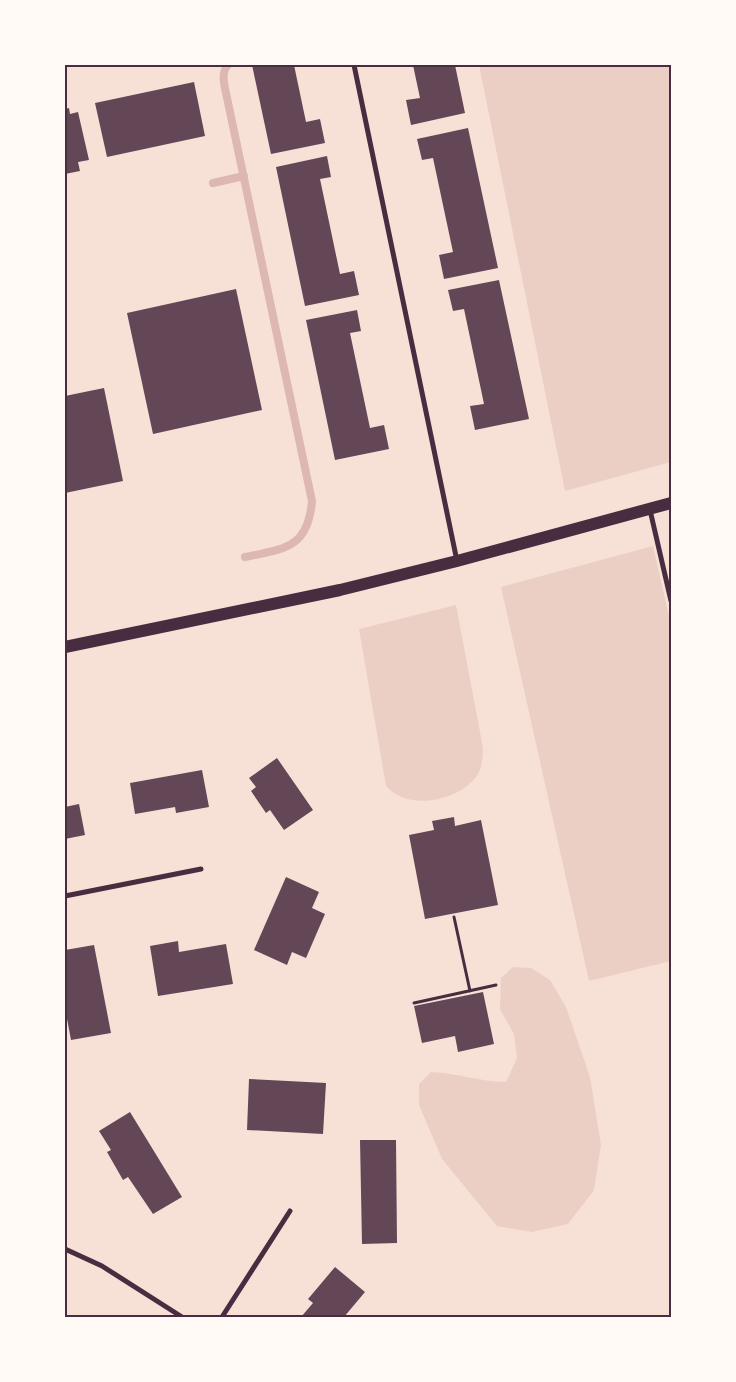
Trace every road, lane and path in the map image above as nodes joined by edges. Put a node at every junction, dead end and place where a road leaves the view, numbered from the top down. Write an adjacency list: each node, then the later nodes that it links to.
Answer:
1 (354, 65): 4 (street)
2 (671, 503): 3 (main road)
3 (650, 510): 4 (main road); 5 (street)
4 (457, 561): 6 (main road)
5 (671, 601)
6 (65, 647)
7 (201, 869): 8 (street)
8 (65, 896)
9 (454, 916): 11 (path)
10 (496, 985): 11 (path)
11 (470, 991): 12 (path)
12 (414, 1002)
13 (290, 1211): 16 (street)
14 (65, 1249): 15 (street)
15 (182, 1317)
16 (222, 1317)

